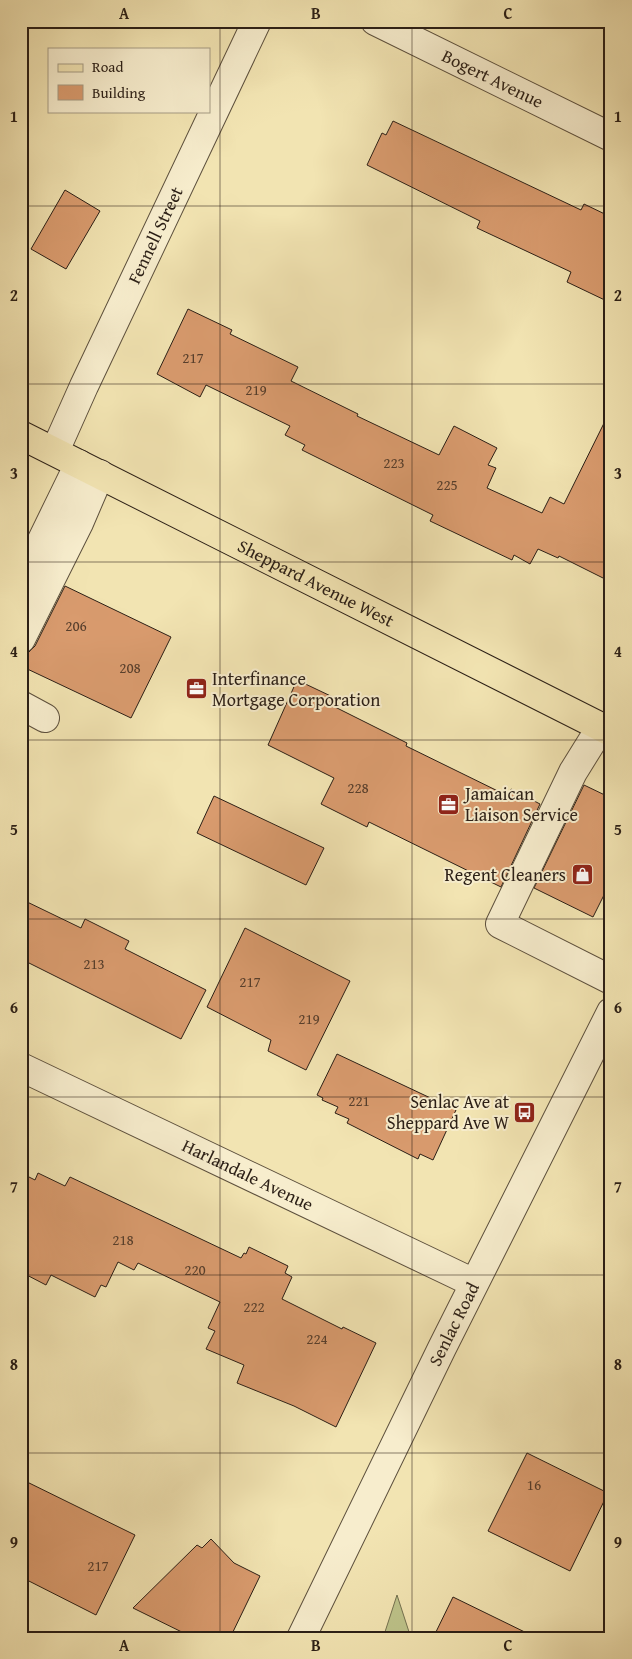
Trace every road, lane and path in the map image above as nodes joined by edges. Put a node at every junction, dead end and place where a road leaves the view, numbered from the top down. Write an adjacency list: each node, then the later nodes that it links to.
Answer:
1 (257, 21): 5 (street, Fennell Street)
2 (376, 21): 3 (street, Bogert Avenue)
3 (611, 136)
4 (21, 435): 5 (main road, Sheppard Avenue West)
5 (55, 451): 6 (main road, Sheppard Avenue West)
6 (90, 469): 7 (street); 8 (street); 9 (main road, Sheppard Avenue West)
7 (21, 583)
8 (21, 639)
9 (606, 729): 10 (street)
10 (611, 980)
11 (611, 1012): 13 (street, Senlac Road)
12 (21, 1067): 13 (street, Harlandale Avenue)
13 (474, 1283): 14 (street, Senlac Road)
14 (301, 1638)

